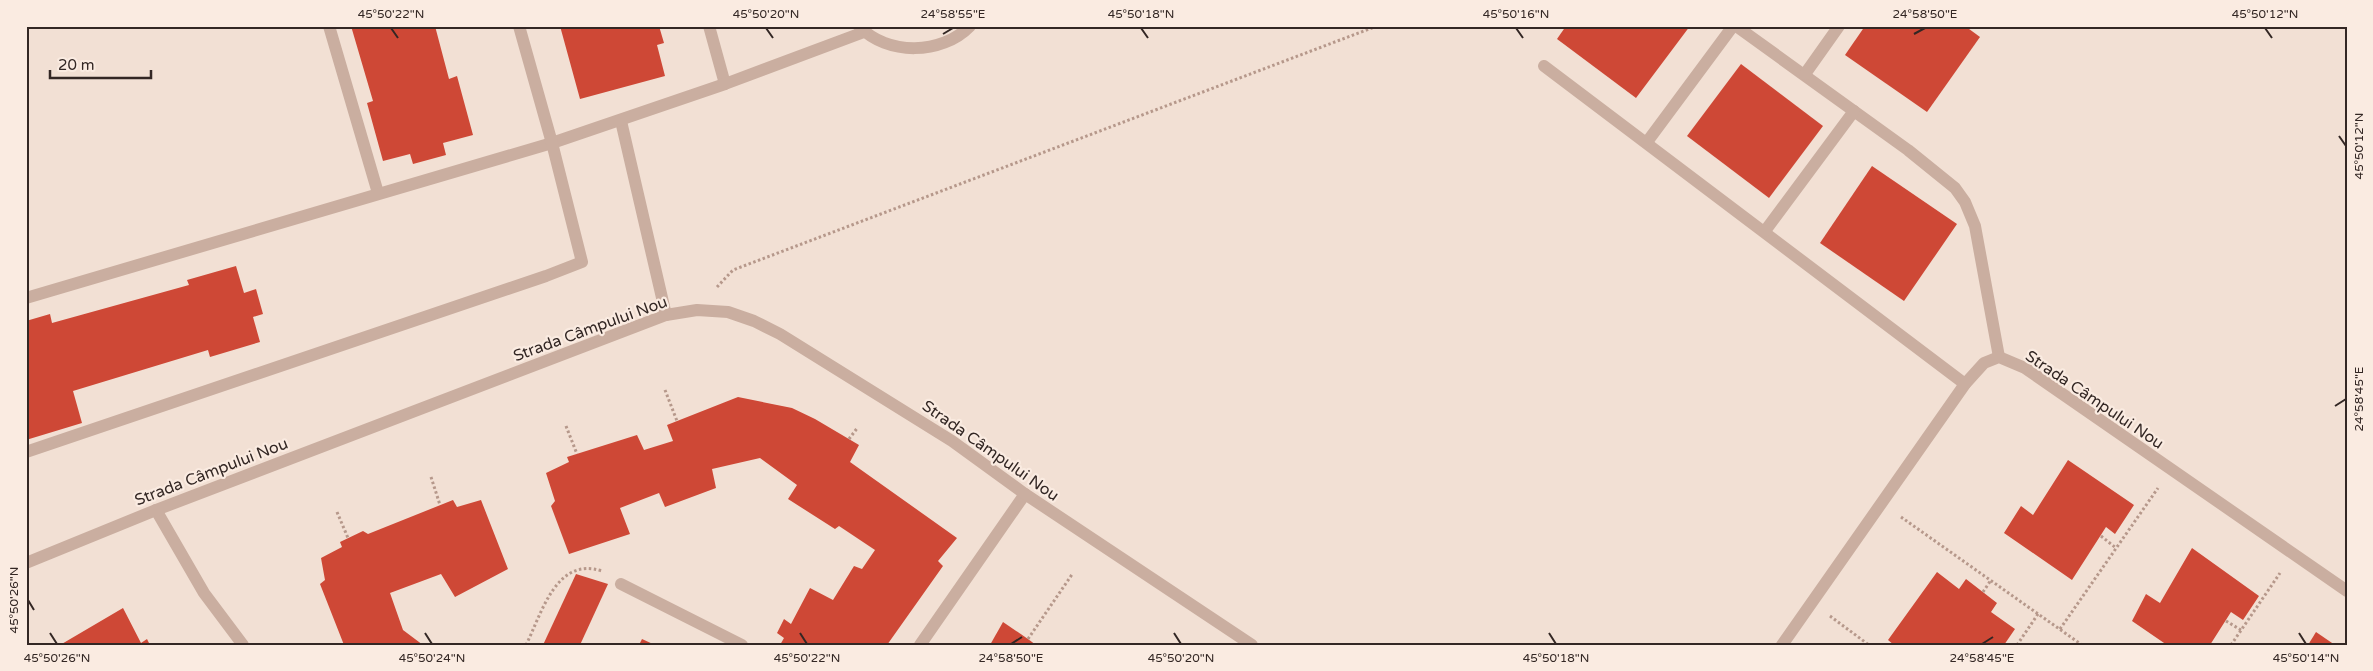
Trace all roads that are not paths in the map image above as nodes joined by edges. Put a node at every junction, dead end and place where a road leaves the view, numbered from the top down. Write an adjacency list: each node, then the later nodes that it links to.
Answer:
1 (329, 26): 15 (street)
2 (519, 26): 14 (street)
3 (709, 26): 10 (street)
4 (970, 26): 7 (street)
5 (1734, 26): 9 (street); 13 (street)
6 (1839, 26): 9 (street)
7 (862, 29): 10 (street)
8 (1544, 66): 13 (street)
9 (1804, 74): 11 (street)
10 (725, 84): 12 (street)
11 (1854, 111): 16 (street); 19 (street)
12 (621, 121): 14 (street); 18 (street)
13 (1646, 142): 16 (street)
14 (552, 143): 15 (street); 21 (street)
15 (378, 193): 17 (street)
16 (1765, 231): 20 (street)
17 (26, 298)
18 (666, 315): 22 (street, Strada Câmpului Nou); 23 (street, Strada Câmpului Nou)
19 (2000, 357): 20 (street, Strada Câmpului Nou); 26 (street, Strada Câmpului Nou)
20 (1965, 384): 31 (street, Strada Câmpului Nou)
21 (26, 452)
22 (1025, 494): 29 (street); 30 (street, Strada Câmpului Nou)
23 (156, 510): 24 (street, Strada Câmpului Nou); 27 (street)
24 (26, 563)
25 (621, 584): 28 (street)
26 (2347, 591)
27 (243, 645)
28 (742, 645)
29 (920, 645)
30 (1252, 645)
31 (1782, 645)

